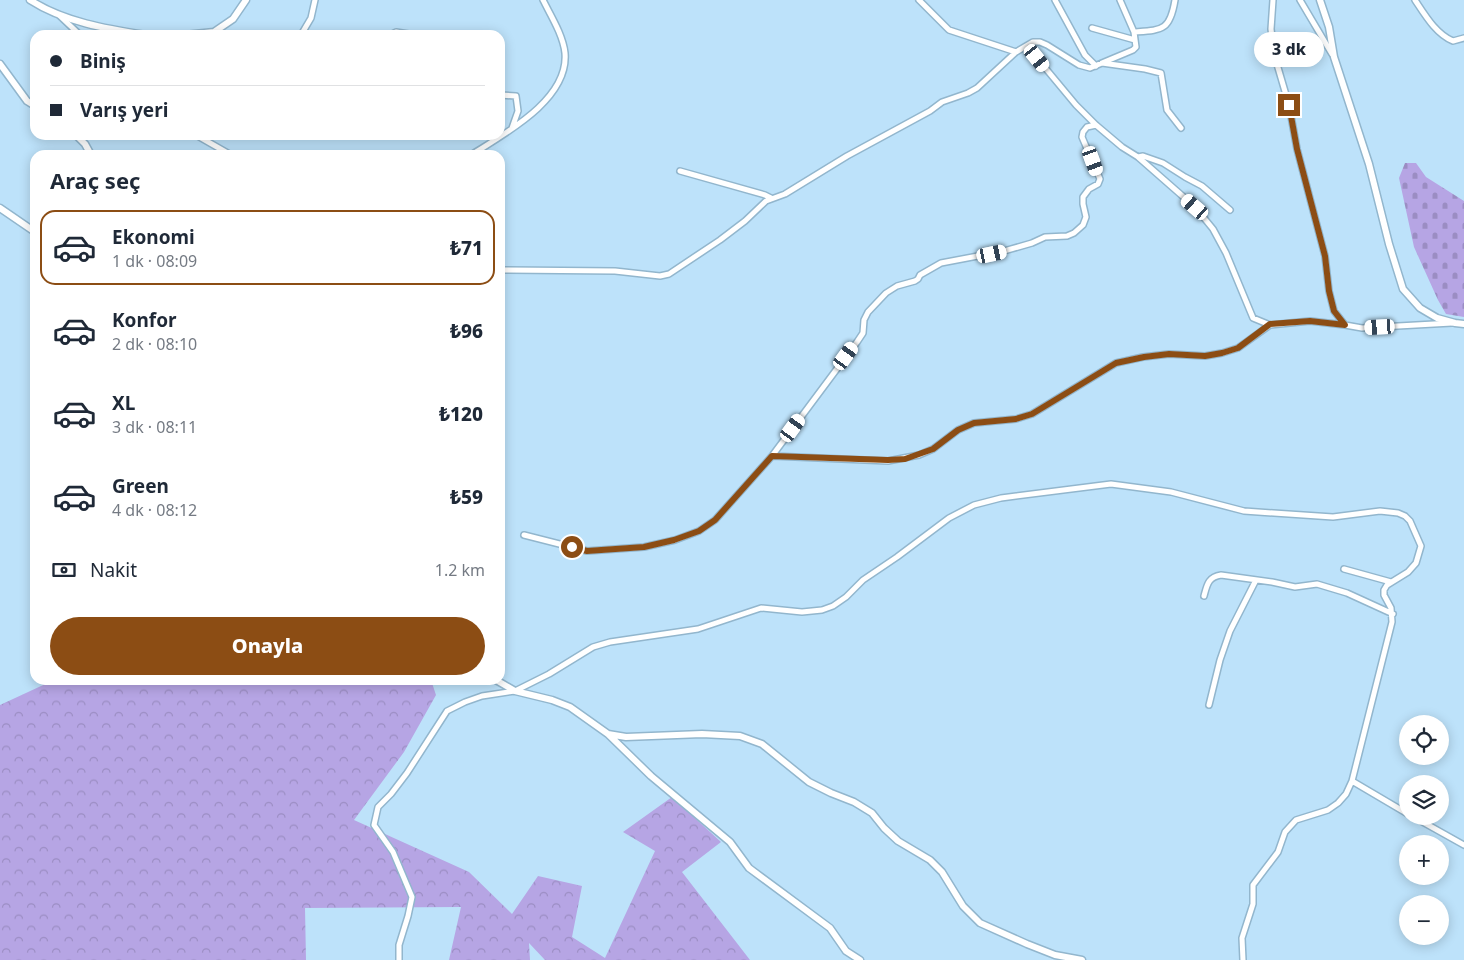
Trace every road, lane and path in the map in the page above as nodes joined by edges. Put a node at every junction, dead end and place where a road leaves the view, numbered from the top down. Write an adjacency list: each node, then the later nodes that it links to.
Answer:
1 (30, 0): 13 (street)
2 (246, 0): 17 (street)
3 (315, 0): 18 (street)
4 (543, 0): 32 (street)
5 (919, 0): 23 (street)
6 (1055, 0): 27 (street)
7 (1120, 0): 19 (street)
8 (1175, 0): 19 (street)
9 (1273, 0): 48 (street)
10 (1300, 0): 24 (street)
11 (1320, 0): 24 (street)
12 (1415, 0): 20 (street)
13 (60, 16): 15 (street); 16 (street)
14 (1092, 28): 21 (street)
15 (75, 30)
16 (116, 30)
17 (217, 30)
18 (304, 30)
19 (1134, 32): 21 (street)
20 (1464, 38)
21 (1135, 40): 25 (street)
22 (1027, 46): 23 (street); 27 (street); 30 (street)
23 (1016, 52): 40 (street)
24 (1334, 57): 45 (street)
25 (1102, 63): 27 (street); 31 (street)
26 (0, 64): 29 (street)
27 (1096, 66)
28 (505, 95): 32 (street)
29 (30, 103)
30 (1096, 125): 38 (street); 49 (street)
31 (1181, 128)
32 (512, 129): 33 (street)
33 (505, 133)
34 (205, 140): 36 (street)
35 (495, 140): 37 (street)
36 (222, 150)
37 (479, 150)
38 (1138, 157): 42 (street); 46 (street)
39 (680, 172): 40 (street)
40 (771, 198): 44 (street)
41 (0, 208): 43 (street)
42 (1230, 210)
43 (30, 229)
44 (505, 270)
45 (1455, 323): 47 (street); 48 (street)
46 (1270, 324): 48 (street); 49 (street)
47 (1464, 324)
48 (1345, 325)
49 (772, 456): 50 (street)
50 (524, 536)
51 (1344, 569): 53 (street)
52 (1256, 580): 54 (street); 55 (street); 58 (street)
53 (1391, 582): 55 (street); 57 (street)
54 (1204, 596)
55 (1392, 614): 60 (street)
56 (505, 685): 57 (street)
57 (515, 691): 59 (street); 64 (street)
58 (1209, 705)
59 (608, 734): 65 (street); 66 (street)
60 (1352, 781): 61 (street); 67 (street)
61 (1399, 809)
62 (1428, 825): 63 (street)
63 (1464, 845)
64 (399, 960)
65 (860, 960)
66 (1082, 960)
67 (1243, 960)

